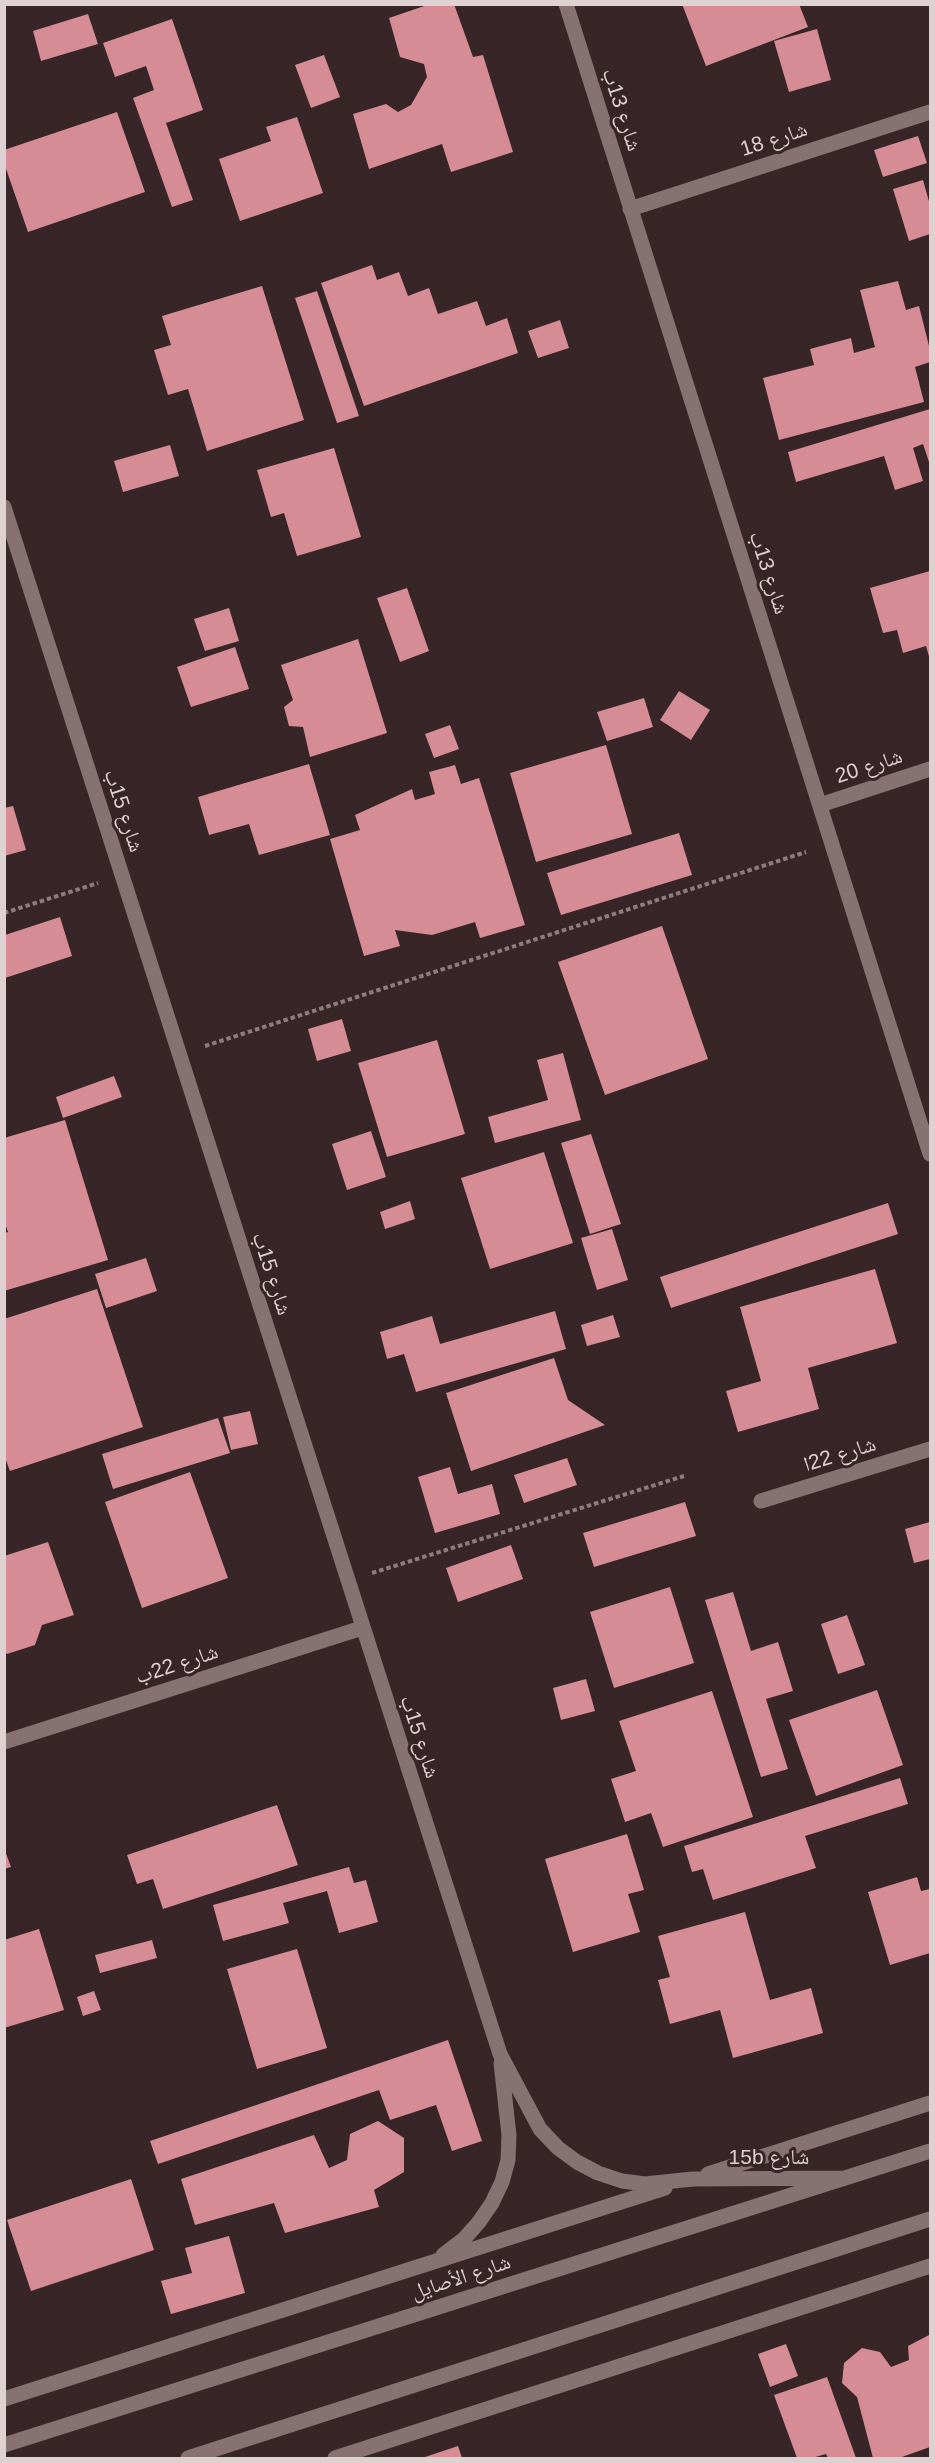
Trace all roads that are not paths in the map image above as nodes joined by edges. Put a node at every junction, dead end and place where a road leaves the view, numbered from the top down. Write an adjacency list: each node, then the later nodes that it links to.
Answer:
1 (566, 4): 3 (street, شارع 13ب)
2 (930, 112): 3 (street, شارع 18)
3 (630, 209): 6 (street, شارع 13ب)
4 (4, 507): 10 (street, شارع 15ب)
5 (930, 769): 6 (street, شارع 20)
6 (820, 805): 7 (street, شارع 13ب)
7 (930, 1154)
8 (930, 1449): 9 (street, شارع 22ا)
9 (761, 1501)
10 (362, 1628): 11 (street, شارع 22ب); 12 (street, شارع 15ب)
11 (4, 1742)
12 (500, 2054): 16 (street, شارع 15ب); 18 (street, شارع 15ب)
13 (930, 2103): 16 (street)
14 (930, 2151): 15 (street, شارع الأصايل)
15 (845, 2178): 16 (street, 15b شارع); 23 (street, شارع الأصايل)
16 (693, 2179): 18 (street)
17 (930, 2219): 24 (street)
18 (427, 2264): 22 (street)
19 (930, 2266): 21 (street)
20 (930, 2273): 21 (street)
21 (904, 2274): 25 (street)
22 (4, 2399)
23 (4, 2445)
24 (188, 2458)
25 (335, 2458)

